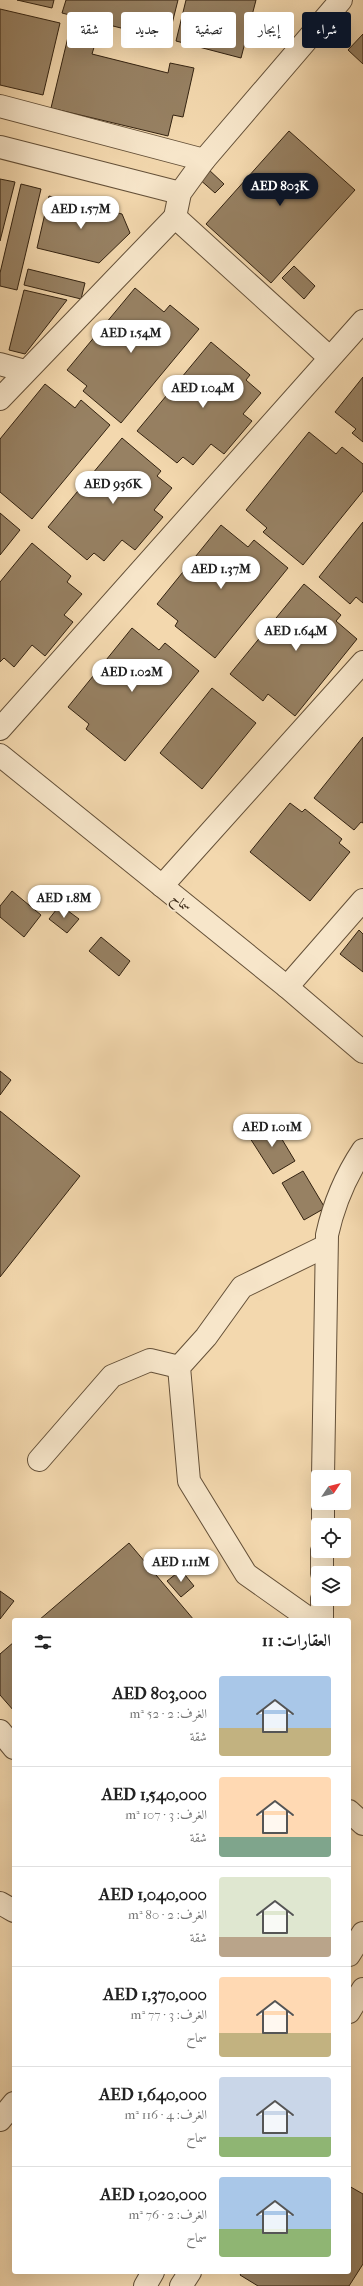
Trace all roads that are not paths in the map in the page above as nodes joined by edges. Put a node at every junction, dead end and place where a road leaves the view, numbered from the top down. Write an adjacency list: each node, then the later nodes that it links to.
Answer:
1 (341, 0): 4 (street)
2 (0, 106): 4 (street)
3 (0, 147): 5 (street)
4 (204, 160): 5 (street)
5 (180, 192): 6 (street)
6 (175, 217): 8 (street); 10 (street)
7 (363, 320): 8 (street)
8 (329, 357): 13 (street)
9 (0, 364): 10 (street)
10 (25, 371): 11 (street)
11 (0, 399)
12 (363, 662): 15 (street)
13 (0, 728)
14 (0, 755): 15 (street, سماح)
15 (162, 886): 17 (street, سماح)
16 (363, 900): 17 (street)
17 (287, 987): 18 (street, سماح)
18 (363, 1052)
19 (363, 1150): 20 (street)
20 (326, 1246): 21 (street); 23 (street)
21 (179, 1367): 22 (street); 25 (street)
22 (38, 1460)
23 (323, 1470)
24 (322, 1606): 26 (street)
25 (308, 1618)
26 (322, 1618)
27 (0, 1731): 28 (street)
28 (12, 1746)
29 (351, 1814): 30 (street)
30 (363, 1824)
31 (0, 1903): 32 (street)
32 (12, 1910)
33 (363, 1932): 34 (street)
34 (351, 1952)
35 (363, 1989): 36 (street)
36 (351, 2009)
37 (12, 2105): 38 (street)
38 (0, 2120)
39 (152, 2274): 41 (street)
40 (189, 2274): 42 (street)
41 (145, 2286)
42 (182, 2286)

